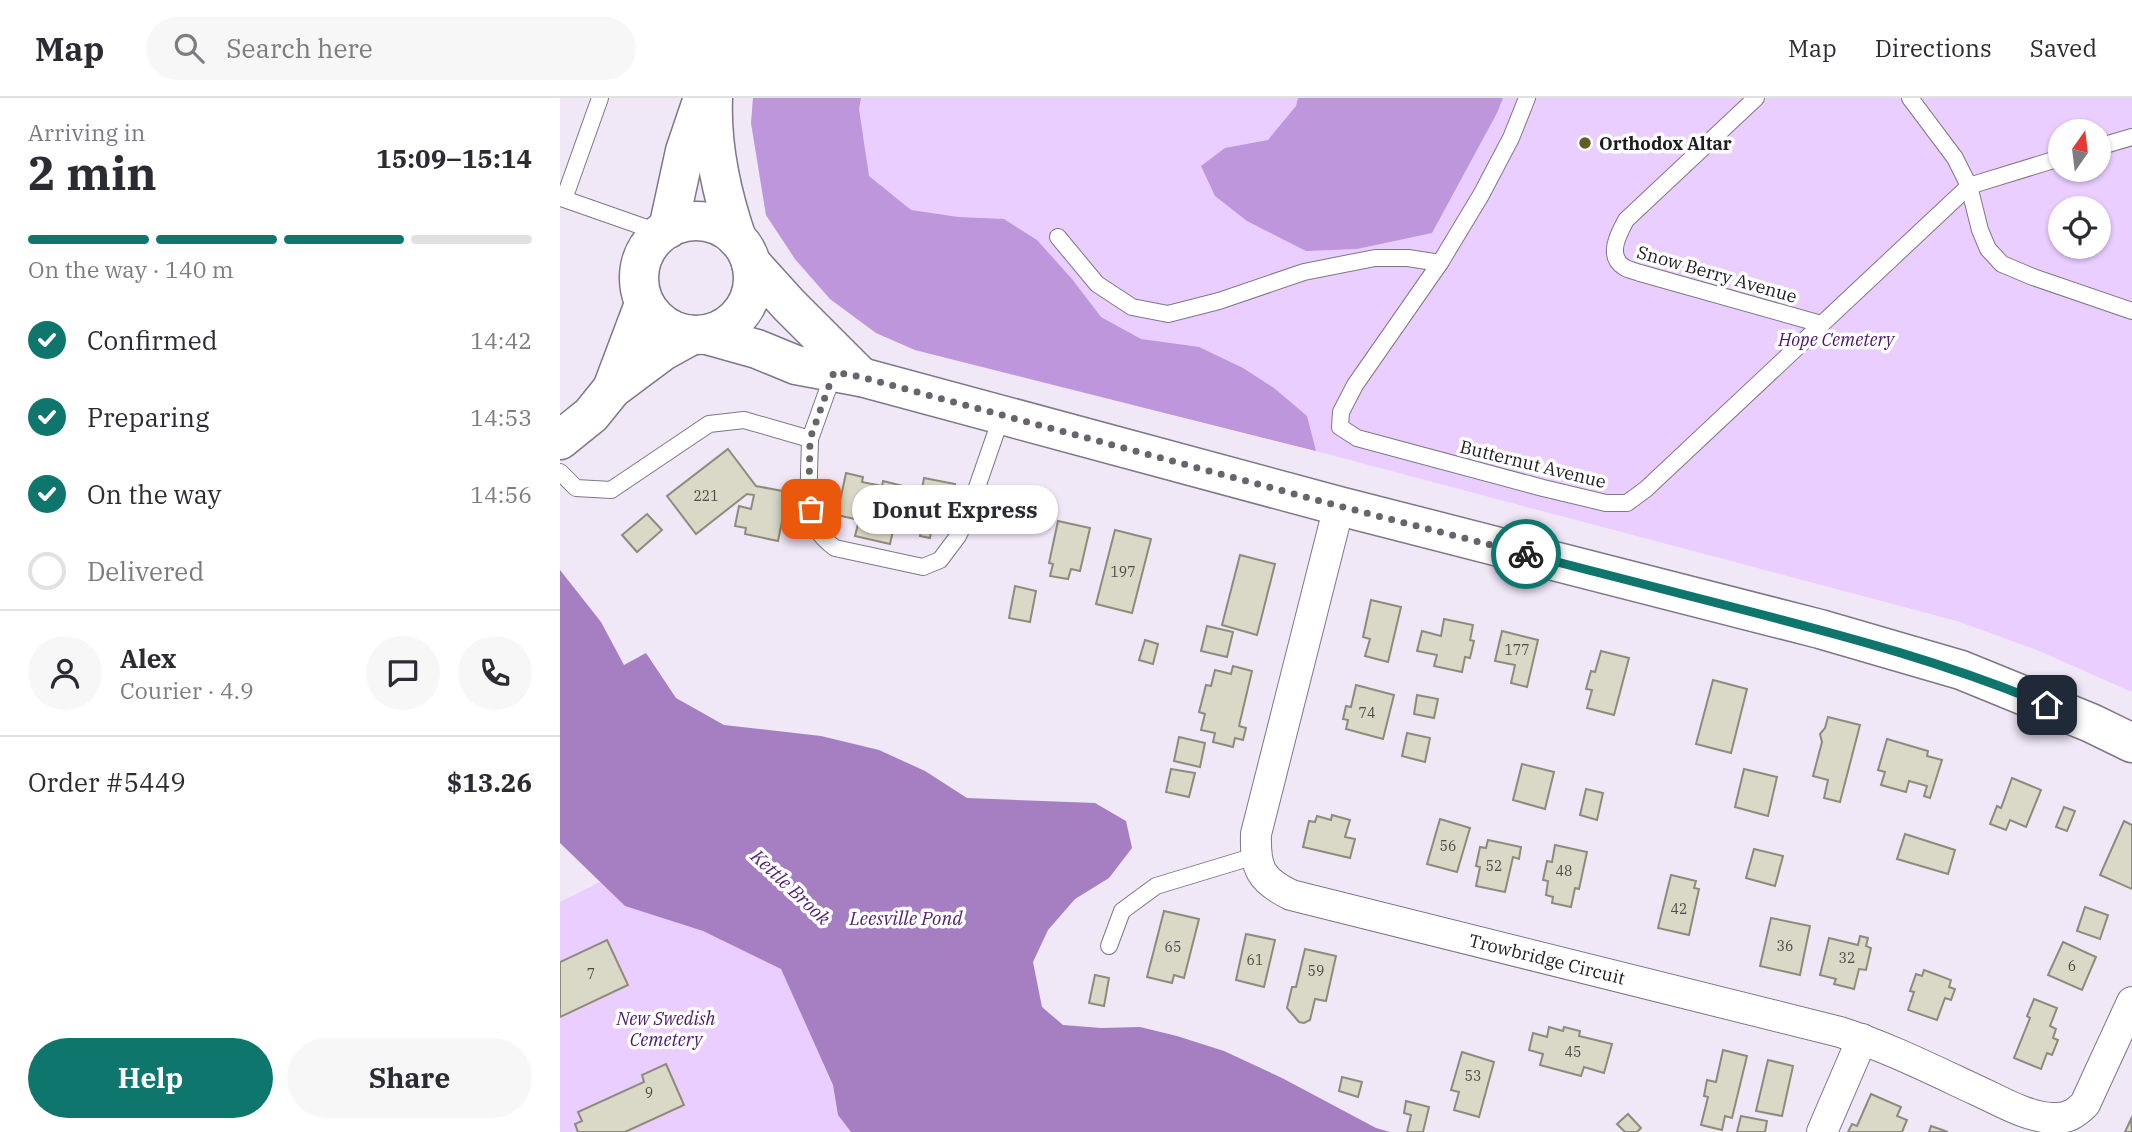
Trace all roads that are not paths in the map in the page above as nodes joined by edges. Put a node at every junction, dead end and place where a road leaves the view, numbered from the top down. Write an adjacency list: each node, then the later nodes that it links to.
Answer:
1 (600, 98): 11 (lane)
2 (703, 98): 11 (main road)
3 (713, 98): 13 (main road)
4 (1527, 98): 14 (lane, Butternut Avenue)
5 (1756, 98): 17 (lane, Snow Berry Avenue)
6 (1910, 98): 10 (lane)
7 (2132, 137): 8 (lane)
8 (2111, 143)
9 (2048, 163): 10 (lane, Butternut Avenue)
10 (1969, 186): 16 (lane); 17 (lane, Butternut Avenue)
11 (665, 231): 13 (main road); 15 (main road)
12 (1058, 237): 14 (lane)
13 (744, 251): 18 (main road); 19 (main road)
14 (1440, 263): 17 (lane, Butternut Avenue)
15 (644, 304): 18 (main road); 20 (main road)
16 (2132, 311)
17 (1821, 324)
18 (699, 335): 19 (main road); 20 (main road)
19 (848, 374): 21 (main road); 22 (lane)
20 (612, 389): 23 (main road)
21 (1002, 415): 22 (lane); 25 (main road)
22 (810, 439): 24 (lane)
23 (560, 440)
24 (560, 472)
25 (1339, 506): 26 (main road); 27 (street)
26 (2132, 743)
27 (1255, 856): 28 (lane); 30 (street, Trowbridge Circuit)
28 (1109, 946)
29 (2132, 1002): 30 (street, Trowbridge Circuit)
30 (1862, 1039): 31 (street)
31 (1822, 1132)

